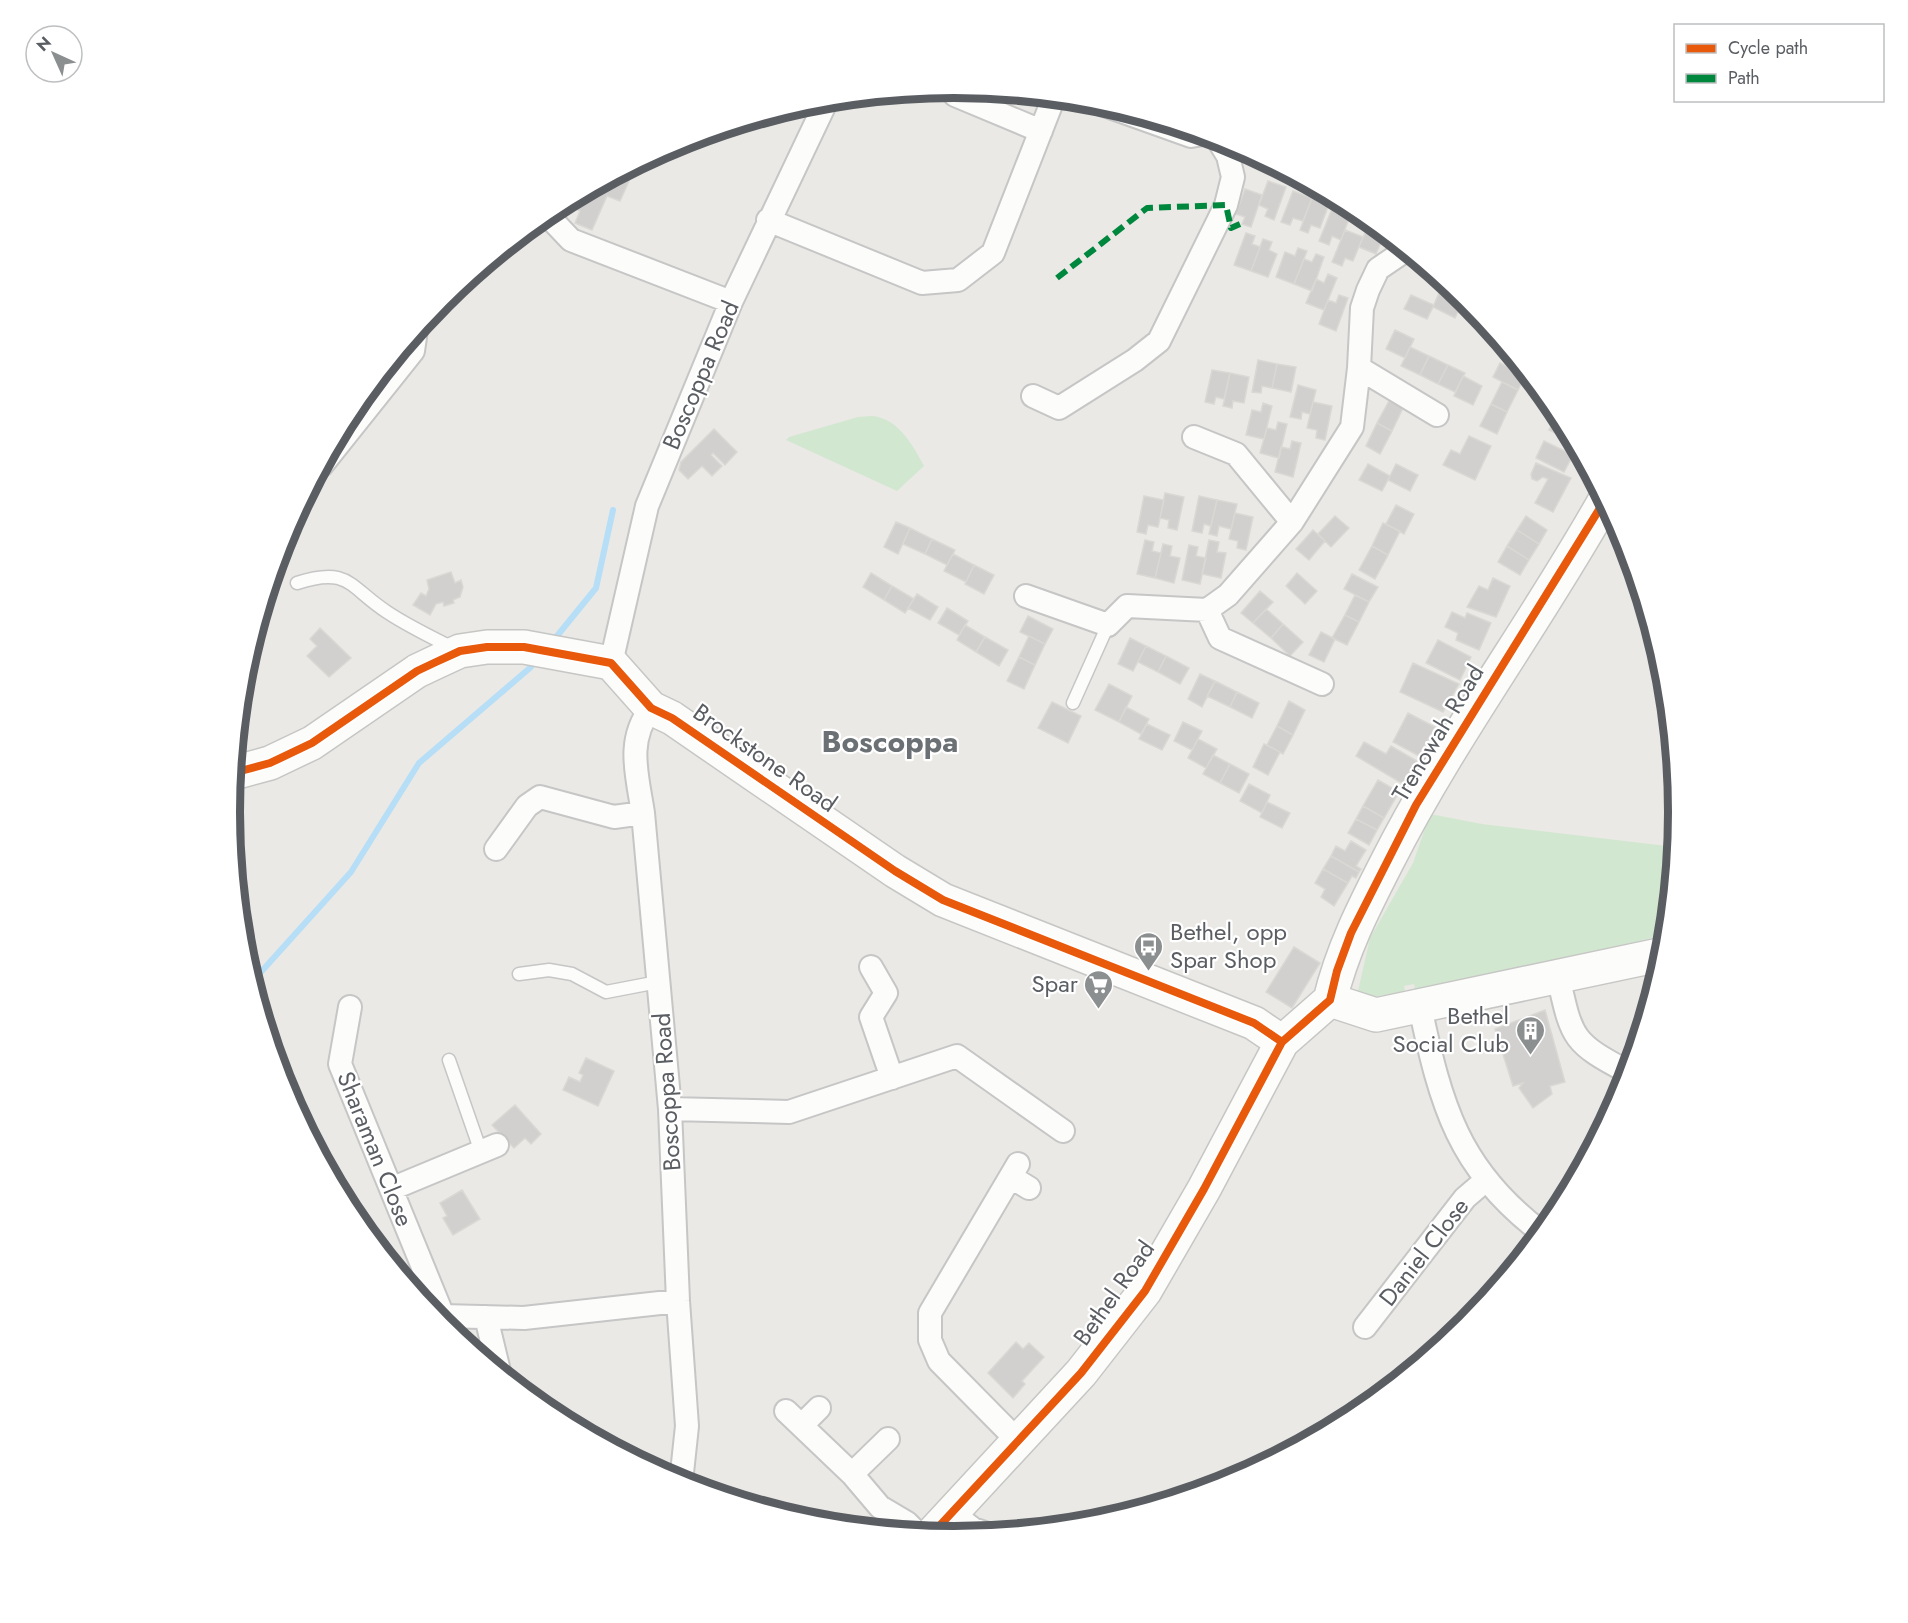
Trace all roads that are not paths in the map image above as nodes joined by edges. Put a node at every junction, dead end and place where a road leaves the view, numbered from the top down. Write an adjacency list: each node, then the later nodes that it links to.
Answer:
1 (988, 99): 4 (street)
2 (1051, 105): 4 (street)
3 (822, 110): 6 (street, Boscoppa Road)
4 (1041, 131): 6 (street)
5 (1225, 151): 12 (street)
6 (768, 220): 9 (street, Boscoppa Road)
7 (552, 221): 9 (street)
8 (1399, 254): 11 (street)
9 (731, 302): 23 (street, Boscoppa Road)
10 (414, 345): 14 (street)
11 (1359, 368): 13 (street); 17 (street)
12 (1034, 396)
13 (1437, 415)
14 (354, 425)
15 (1194, 437): 17 (street)
16 (1600, 508): 35 (street, Trenowah Road)
17 (1292, 522): 20 (street)
18 (297, 583): 22 (lane)
19 (1026, 597): 21 (street)
20 (1208, 610): 21 (street); 24 (street)
21 (1108, 626): 25 (lane)
22 (460, 651): 23 (street); 27 (street)
23 (611, 663): 26 (street, Brockstone Road)
24 (1322, 684)
25 (1073, 703)
26 (651, 708): 28 (street, Boscoppa Road); 38 (street, Brockstone Road)
27 (242, 771)
28 (643, 813): 29 (street); 34 (street, Boscoppa Road)
29 (496, 849)
30 (1653, 956): 33 (street)
31 (871, 967): 41 (street)
32 (519, 974): 34 (lane)
33 (1558, 976): 37 (street); 40 (street)
34 (658, 982): 42 (street, Boscoppa Road)
35 (1330, 1000): 37 (street); 38 (street)
36 (350, 1006): 47 (street, Sharaman Close)
37 (1420, 1007): 46 (street)
38 (1282, 1042): 57 (street, Bethel Road)
39 (449, 1060): 44 (lane)
40 (1620, 1068)
41 (892, 1078): 42 (street); 43 (street)
42 (670, 1109): 50 (street, Boscoppa Road)
43 (1064, 1131)
44 (489, 1149): 47 (street)
45 (1019, 1177): 57 (street)
46 (1486, 1180): 48 (street); 53 (street, Daniel Close)
47 (391, 1188): 49 (street, Sharaman Close)
48 (1534, 1227)
49 (433, 1299)
50 (678, 1301): 52 (street); 58 (street, Boscoppa Road)
51 (450, 1317): 52 (street)
52 (486, 1317): 54 (street)
53 (1365, 1327)
54 (496, 1359)
55 (819, 1408): 59 (street)
56 (888, 1439): 59 (street)
57 (1019, 1442): 60 (street, Bethel Road)
58 (682, 1471)
59 (852, 1474): 61 (street)
60 (942, 1523): 62 (street)
61 (908, 1524)
62 (957, 1526)

